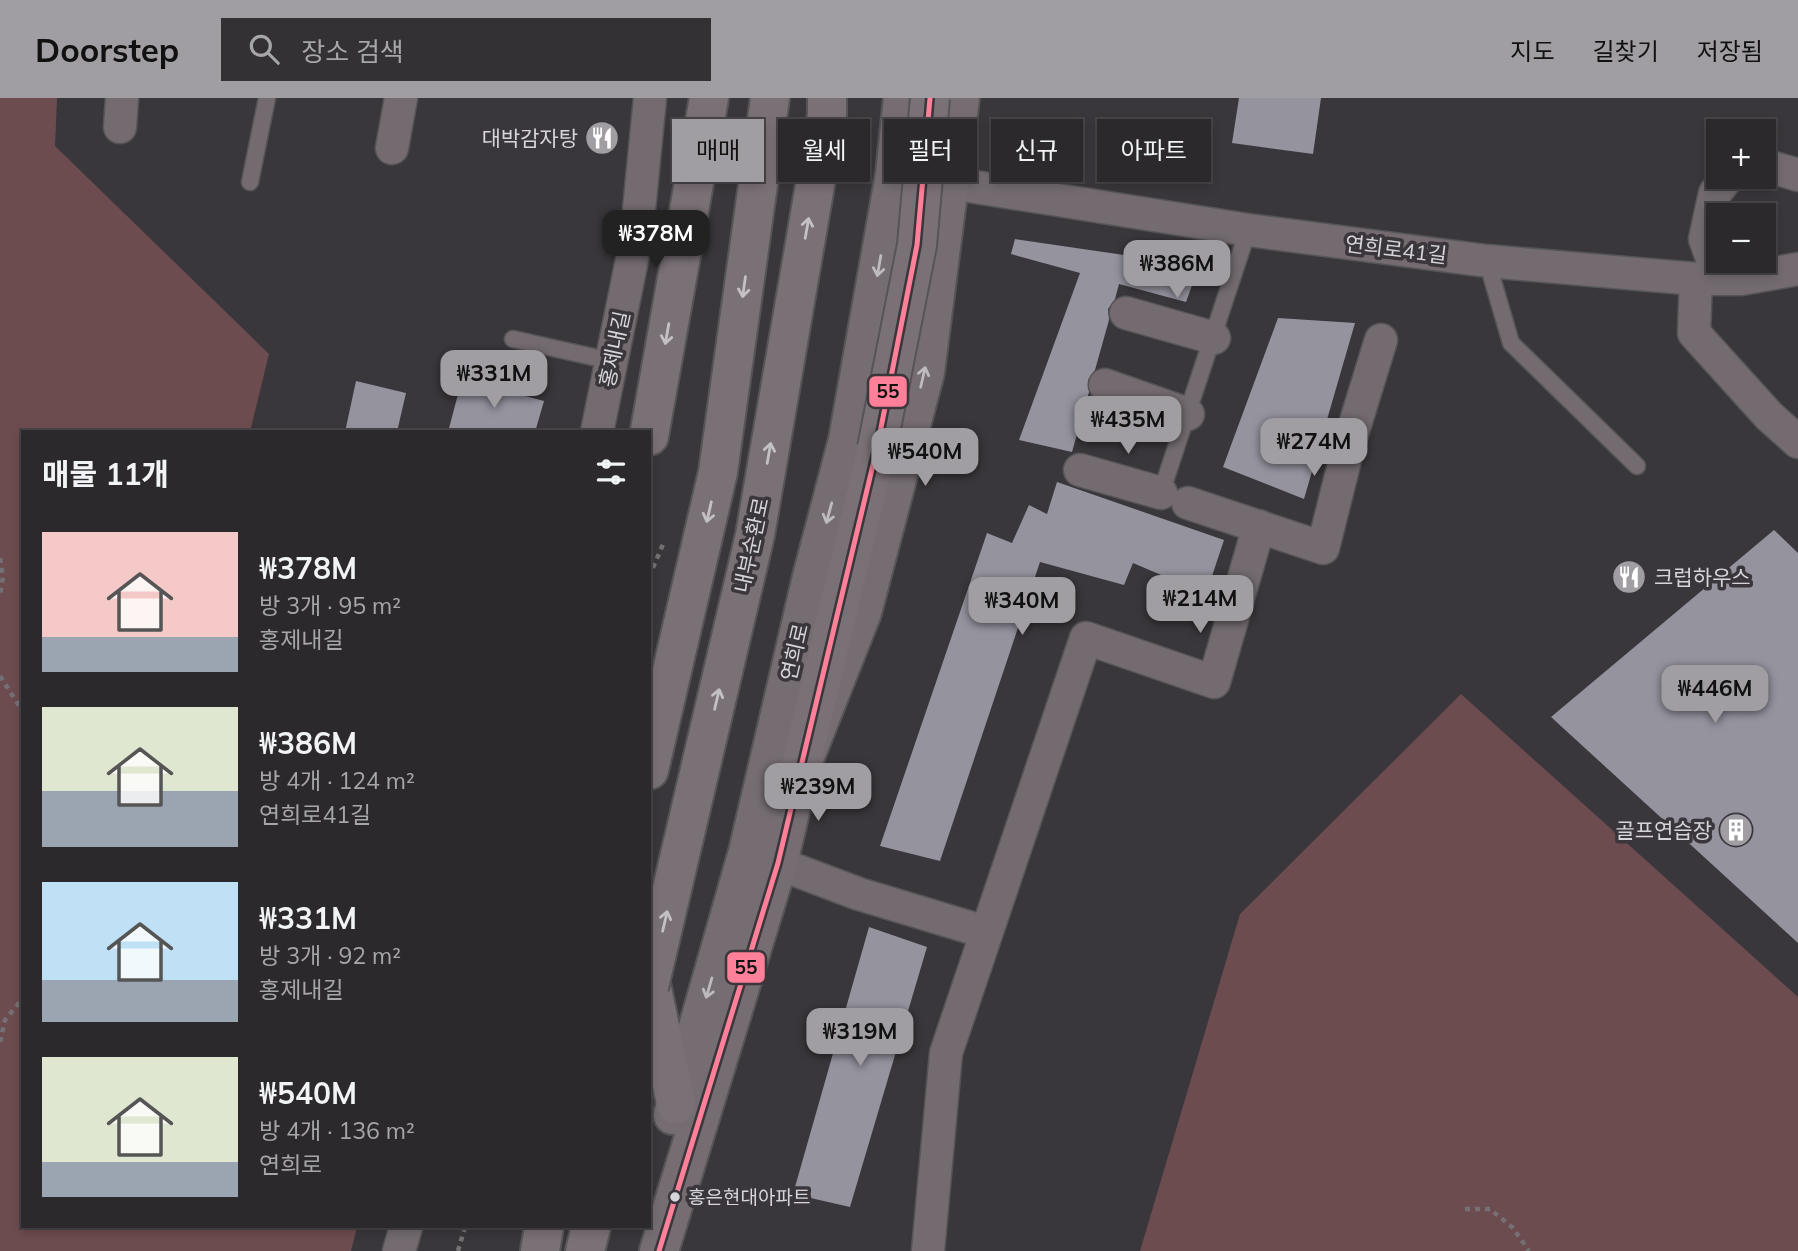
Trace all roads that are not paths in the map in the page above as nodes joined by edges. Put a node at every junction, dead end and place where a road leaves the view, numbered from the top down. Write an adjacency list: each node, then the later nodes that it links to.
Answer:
1 (267, 98): 17 (lane)
2 (401, 98): 12 (street)
3 (650, 98): 27 (street, 홍제내길)
4 (709, 98): 31 (highway, one-way to 31)
5 (771, 98): 37 (highway, one-way to 37)
6 (827, 98): 41 (highway, 내부순환로, one-way to 6, bridge)
7 (903, 98): 10 (main road, 연희로)
8 (930, 98): 38 (highway, bridge)
9 (960, 98): 11 (main road)
10 (901, 119)
11 (958, 119)
12 (392, 148)
13 (1776, 168): 14 (street)
14 (1798, 175)
15 (894, 182): 39 (main road, 연희로, one-way to 39)
16 (950, 182): 19 (street, 연희로41길); 38 (main road, one-way to 16)
17 (250, 183)
18 (1718, 189): 22 (street)
19 (1248, 230): 20 (street, 연희로41길); 24 (lane)
20 (1487, 261): 22 (street, 연희로41길); 33 (lane)
21 (1798, 269): 22 (street, 연희로41길)
22 (1712, 279): 32 (street)
23 (1126, 313): 24 (street)
24 (1214, 338): 29 (lane)
25 (513, 340): 27 (lane)
26 (1381, 340): 36 (street)
27 (611, 361): 30 (street, 홍제내길)
28 (1105, 385): 29 (street)
29 (1188, 414): 35 (lane)
30 (597, 430)
31 (650, 430)
32 (1798, 442)
33 (1637, 466)
34 (1080, 470): 35 (street)
35 (1175, 498): 36 (street)
36 (1259, 526): 40 (street)
37 (651, 761)
38 (800, 769): 39 (main road)
39 (763, 858): 40 (street); 43 (main road, 연희로, one-way to 43); 53 (main road)
40 (985, 932): 54 (street)
41 (651, 978)
42 (651, 984): 43 (highway)
43 (676, 1104): 44 (main road, 연희로)
44 (651, 1190)
45 (406, 1228): 49 (street)
46 (544, 1228): 50 (highway)
47 (591, 1228): 51 (highway)
48 (641, 1228): 52 (main road)
49 (399, 1251)
50 (540, 1251)
51 (585, 1251)
52 (634, 1251)
53 (659, 1251)
54 (928, 1251)

